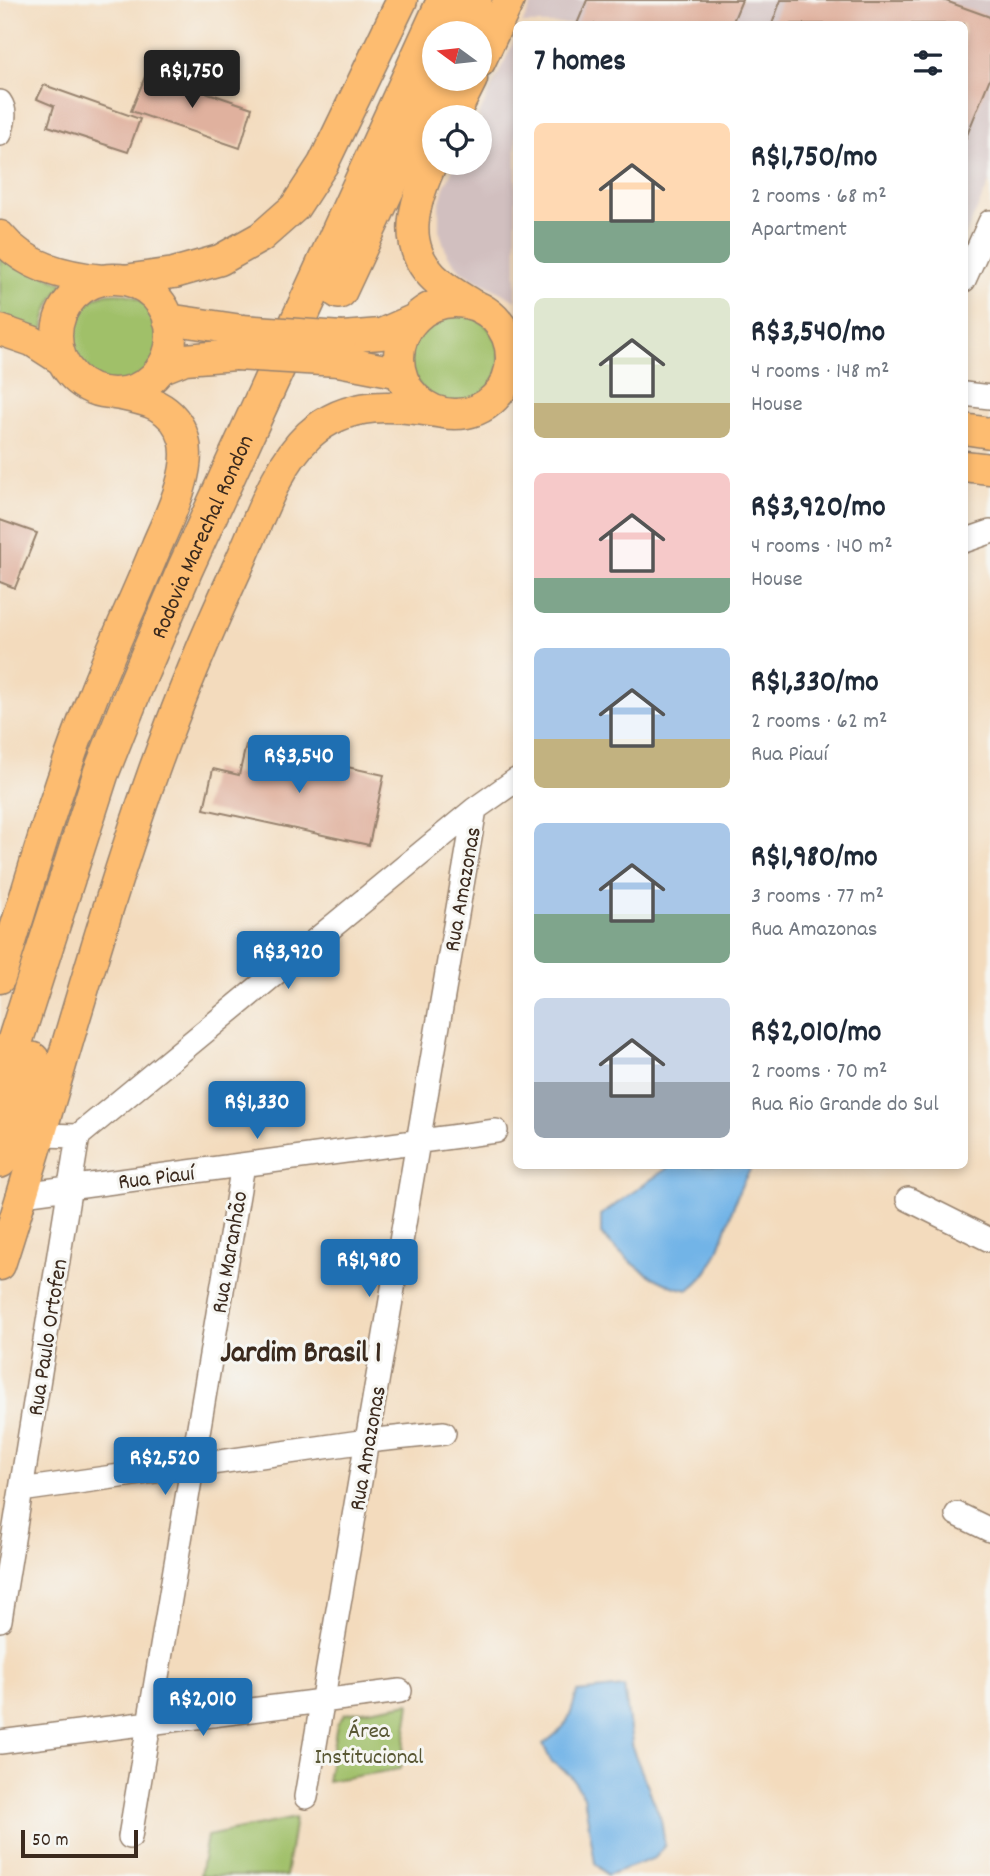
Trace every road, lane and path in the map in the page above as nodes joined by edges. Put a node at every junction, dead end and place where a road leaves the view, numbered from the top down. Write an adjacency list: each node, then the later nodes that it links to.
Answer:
1 (402, 0): 12 (main road)
2 (445, 0): 37 (highway, Rodovia Marechal Rondon)
3 (474, 0): 5 (highway)
4 (509, 0): 6 (main road)
5 (464, 21)
6 (492, 36)
7 (432, 91): 42 (highway, Rodovia Marechal Rondon)
8 (427, 175): 15 (main road)
9 (990, 222): 11 (street)
10 (0, 236): 12 (main road)
11 (968, 271)
12 (113, 280): 13 (main road); 19 (main road)
13 (168, 319): 17 (main road); 20 (main road)
14 (415, 319): 15 (main road); 18 (main road); 21 (main road)
15 (495, 320): 26 (main road)
16 (0, 330): 19 (main road)
17 (239, 342): 18 (main road, bridge); 20 (main road)
18 (340, 349): 21 (main road)
19 (63, 361): 22 (main road)
20 (160, 369): 22 (main road)
21 (401, 373): 27 (main road)
22 (114, 394): 36 (main road)
23 (968, 394): 24 (street)
24 (990, 397)
25 (513, 400): 26 (main road)
26 (482, 407): 27 (main road)
27 (444, 414): 39 (main road)
28 (968, 430): 29 (main road)
29 (990, 433)
30 (968, 466): 31 (main road)
31 (990, 469)
32 (990, 532): 33 (street)
33 (968, 540)
34 (513, 782): 35 (street)
35 (474, 809): 40 (street); 41 (street, Rua Amazonas)
36 (0, 978)
37 (0, 1088)
38 (496, 1131): 41 (street, Rua Piauí)
39 (41, 1135): 40 (street); 45 (main road)
40 (78, 1136): 44 (street, Rua Paulo Ortofen)
41 (418, 1142): 43 (street, Rua Piauí); 50 (street, Rua Amazonas)
42 (0, 1160)
43 (243, 1165): 44 (street, Rua Piauí); 51 (street, Rua Maranhão)
44 (70, 1187): 45 (street, Rua Piauí); 52 (street, Rua Paulo Ortofen)
45 (23, 1194): 48 (main road)
46 (908, 1199): 47 (street)
47 (990, 1240)
48 (0, 1265)
49 (444, 1433): 50 (street)
50 (367, 1441): 51 (street); 57 (street, Rua Amazonas)
51 (192, 1465): 52 (street); 58 (street, Rua Maranhão)
52 (21, 1490): 55 (street, Rua Paulo Ortofen)
53 (957, 1514): 54 (street)
54 (990, 1530)
55 (0, 1620)
56 (400, 1691): 57 (street)
57 (322, 1701): 58 (street); 60 (street, Rua Amazonas)
58 (149, 1723): 59 (street); 61 (street, Rua Maranhão)
59 (0, 1742)
60 (306, 1797)
61 (130, 1837)

